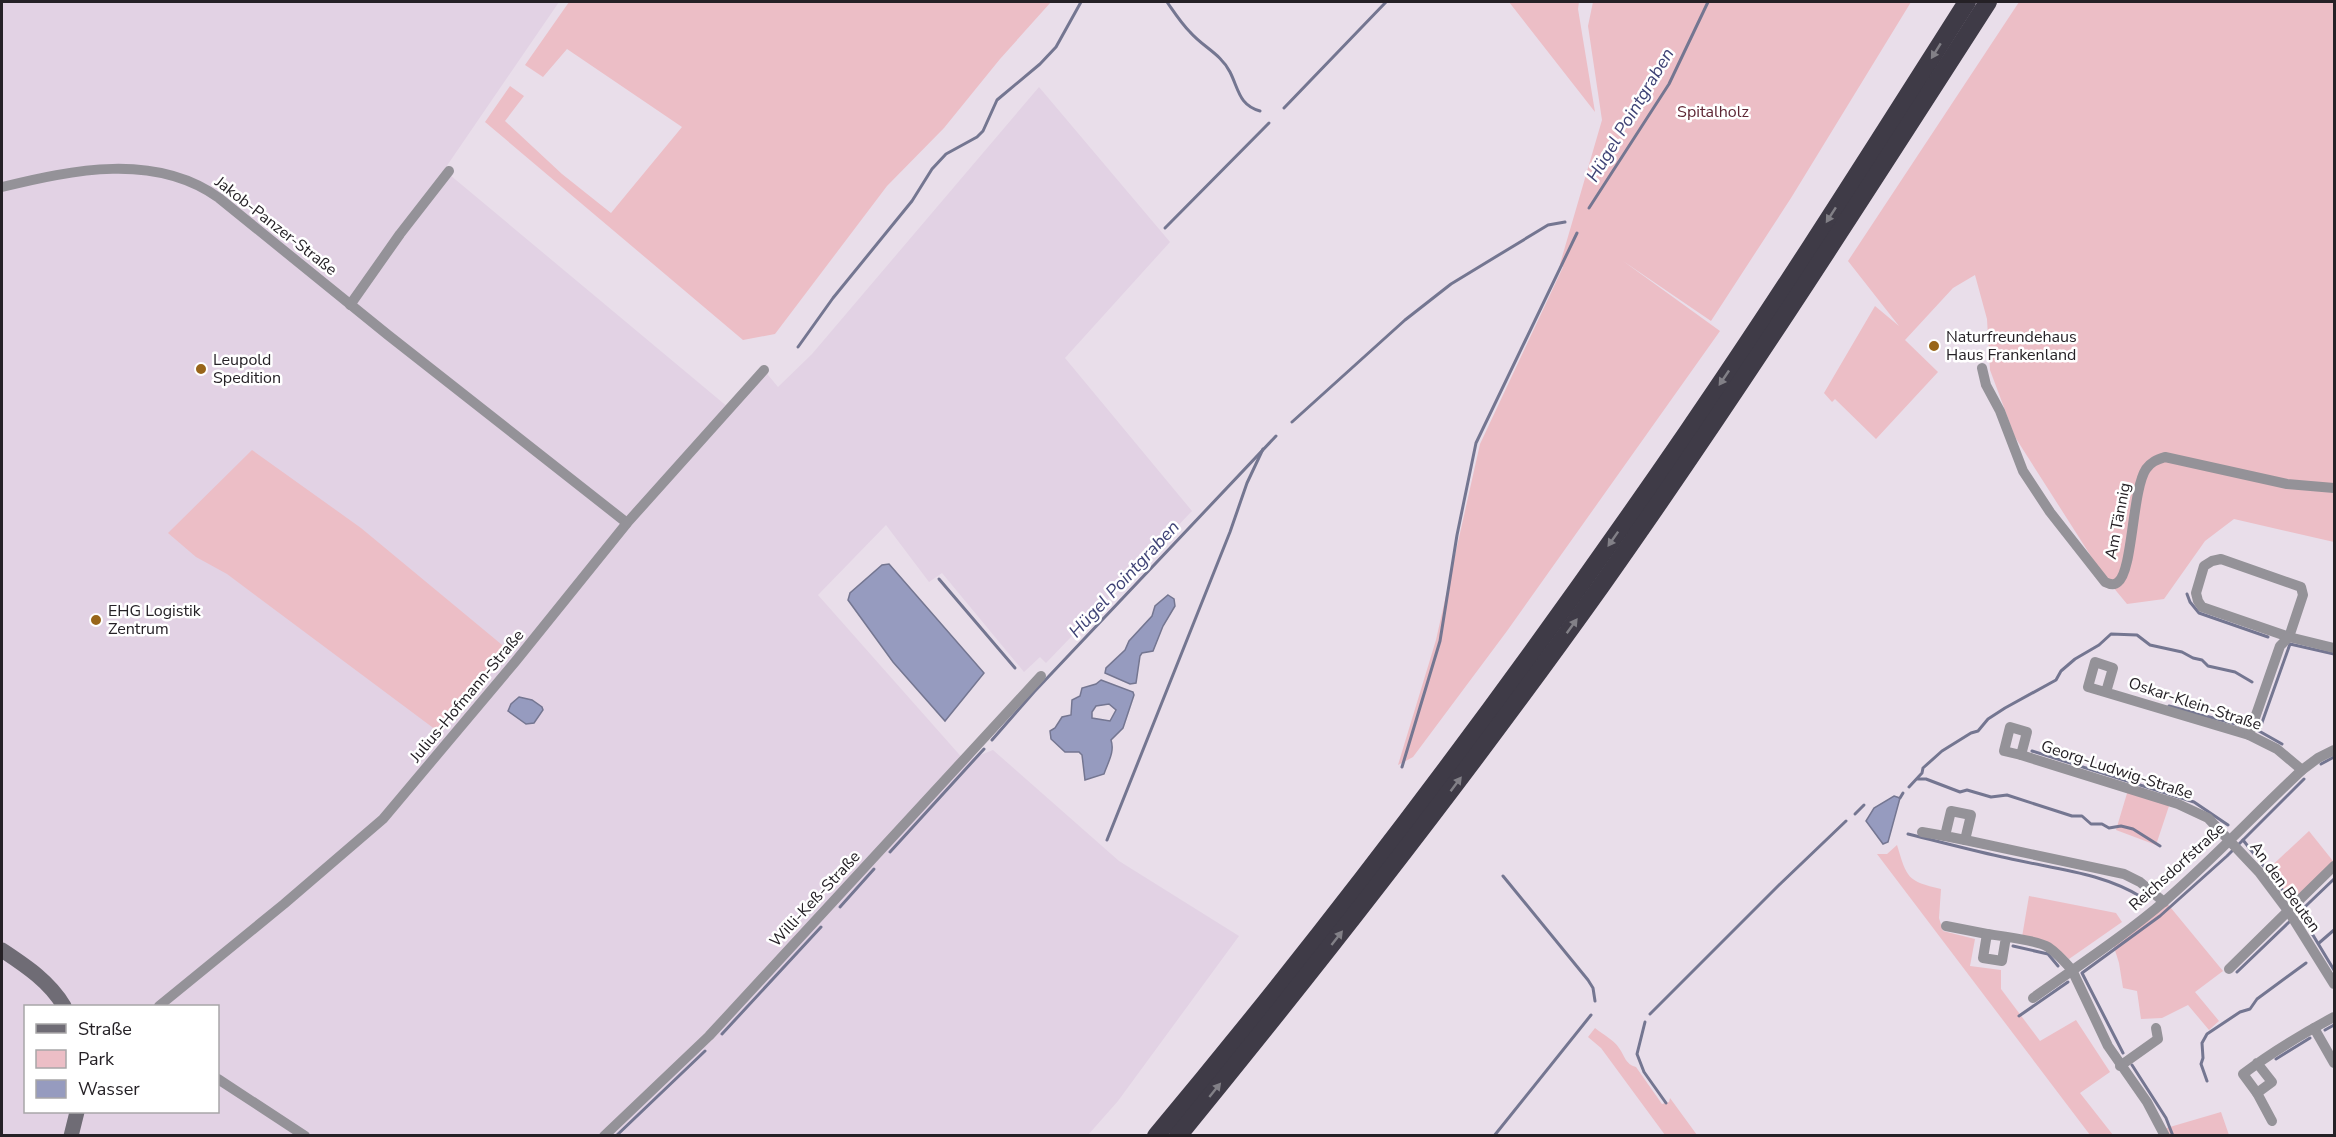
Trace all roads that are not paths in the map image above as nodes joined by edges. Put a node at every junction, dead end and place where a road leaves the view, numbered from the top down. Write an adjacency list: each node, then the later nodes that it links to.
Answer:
1 (1967, 2): 48 (highway, one-way to 48)
2 (1988, 2): 49 (highway, one-way to 2)
3 (449, 171): 5 (street)
4 (2, 187): 5 (street, Jakob-Panzer-Straße)
5 (350, 305): 9 (street, Jakob-Panzer-Straße)
6 (1982, 368): 8 (street, Am Tännig)
7 (764, 370): 9 (street, Julius-Hofmann-Straße)
8 (2334, 488)
9 (627, 523): 34 (street, Julius-Hofmann-Straße)
10 (2289, 636): 10 (street); 11 (street); 14 (street)
11 (2334, 648)
12 (1041, 676): 47 (street, Willi-Keß-Straße)
13 (2106, 692): 14 (street, Oskar-Klein-Straße)
14 (2249, 735): 17 (street, Oskar-Klein-Straße)
15 (2334, 750): 17 (street, Reichsdorfstraße)
16 (2021, 755): 21 (street, Georg-Ludwig-Straße)
17 (2302, 770): 21 (street, Reichsdorfstraße)
18 (1922, 832): 19 (street)
19 (1946, 836): 20 (street); 20 (street)
20 (1965, 840): 23 (street)
21 (2229, 840): 23 (street, Reichsdorfstraße); 24 (street, An den Beuten)
22 (2334, 866): 24 (street)
23 (2164, 902): 30 (street, Reichsdorfstraße)
24 (2289, 912): 29 (street); 31 (street, An den Beuten)
25 (1946, 926): 26 (street)
26 (1987, 934): 27 (street); 27 (street)
27 (2006, 937): 30 (street)
28 (2, 950): 33 (main road)
29 (2229, 969)
30 (2072, 970): 32 (street, Reichsdorfstraße); 40 (street)
31 (2334, 984)
32 (2033, 998)
33 (63, 1005)
34 (160, 1005)
35 (2334, 1017): 37 (street)
36 (2156, 1028): 40 (street)
37 (2314, 1028): 38 (street); 39 (street)
38 (2257, 1063): 42 (street); 42 (street)
39 (2334, 1063)
40 (2120, 1066): 50 (street)
41 (219, 1080): 46 (street)
42 (2257, 1093): 44 (street)
43 (77, 1113): 45 (main road)
44 (2272, 1121)
45 (71, 1136)
46 (305, 1136)
47 (604, 1136)
48 (1156, 1136)
49 (1178, 1136)
50 (2165, 1136)

